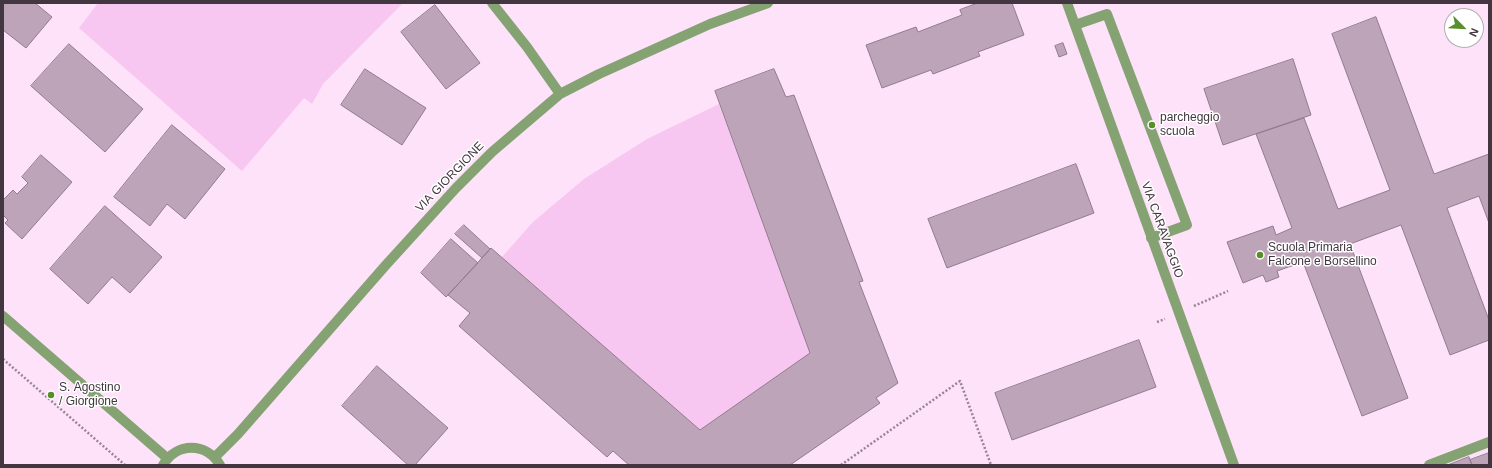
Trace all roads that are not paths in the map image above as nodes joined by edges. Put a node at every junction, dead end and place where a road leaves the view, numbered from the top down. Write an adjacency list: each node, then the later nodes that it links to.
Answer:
1 (492, 3): 5 (street)
2 (768, 3): 5 (street, VIA GIORGIONE)
3 (1067, 3): 4 (street, VIA CARAVAGGIO)
4 (1075, 25): 6 (street, VIA CARAVAGGIO); 6 (street)
5 (560, 94): 9 (street, VIA GIORGIONE)
6 (1151, 238): 11 (street, VIA CARAVAGGIO)
7 (3, 316): 10 (street)
8 (1489, 442): 12 (street)
9 (217, 461): 10 (street)
10 (165, 462)
11 (1234, 465)
12 (1429, 465)

